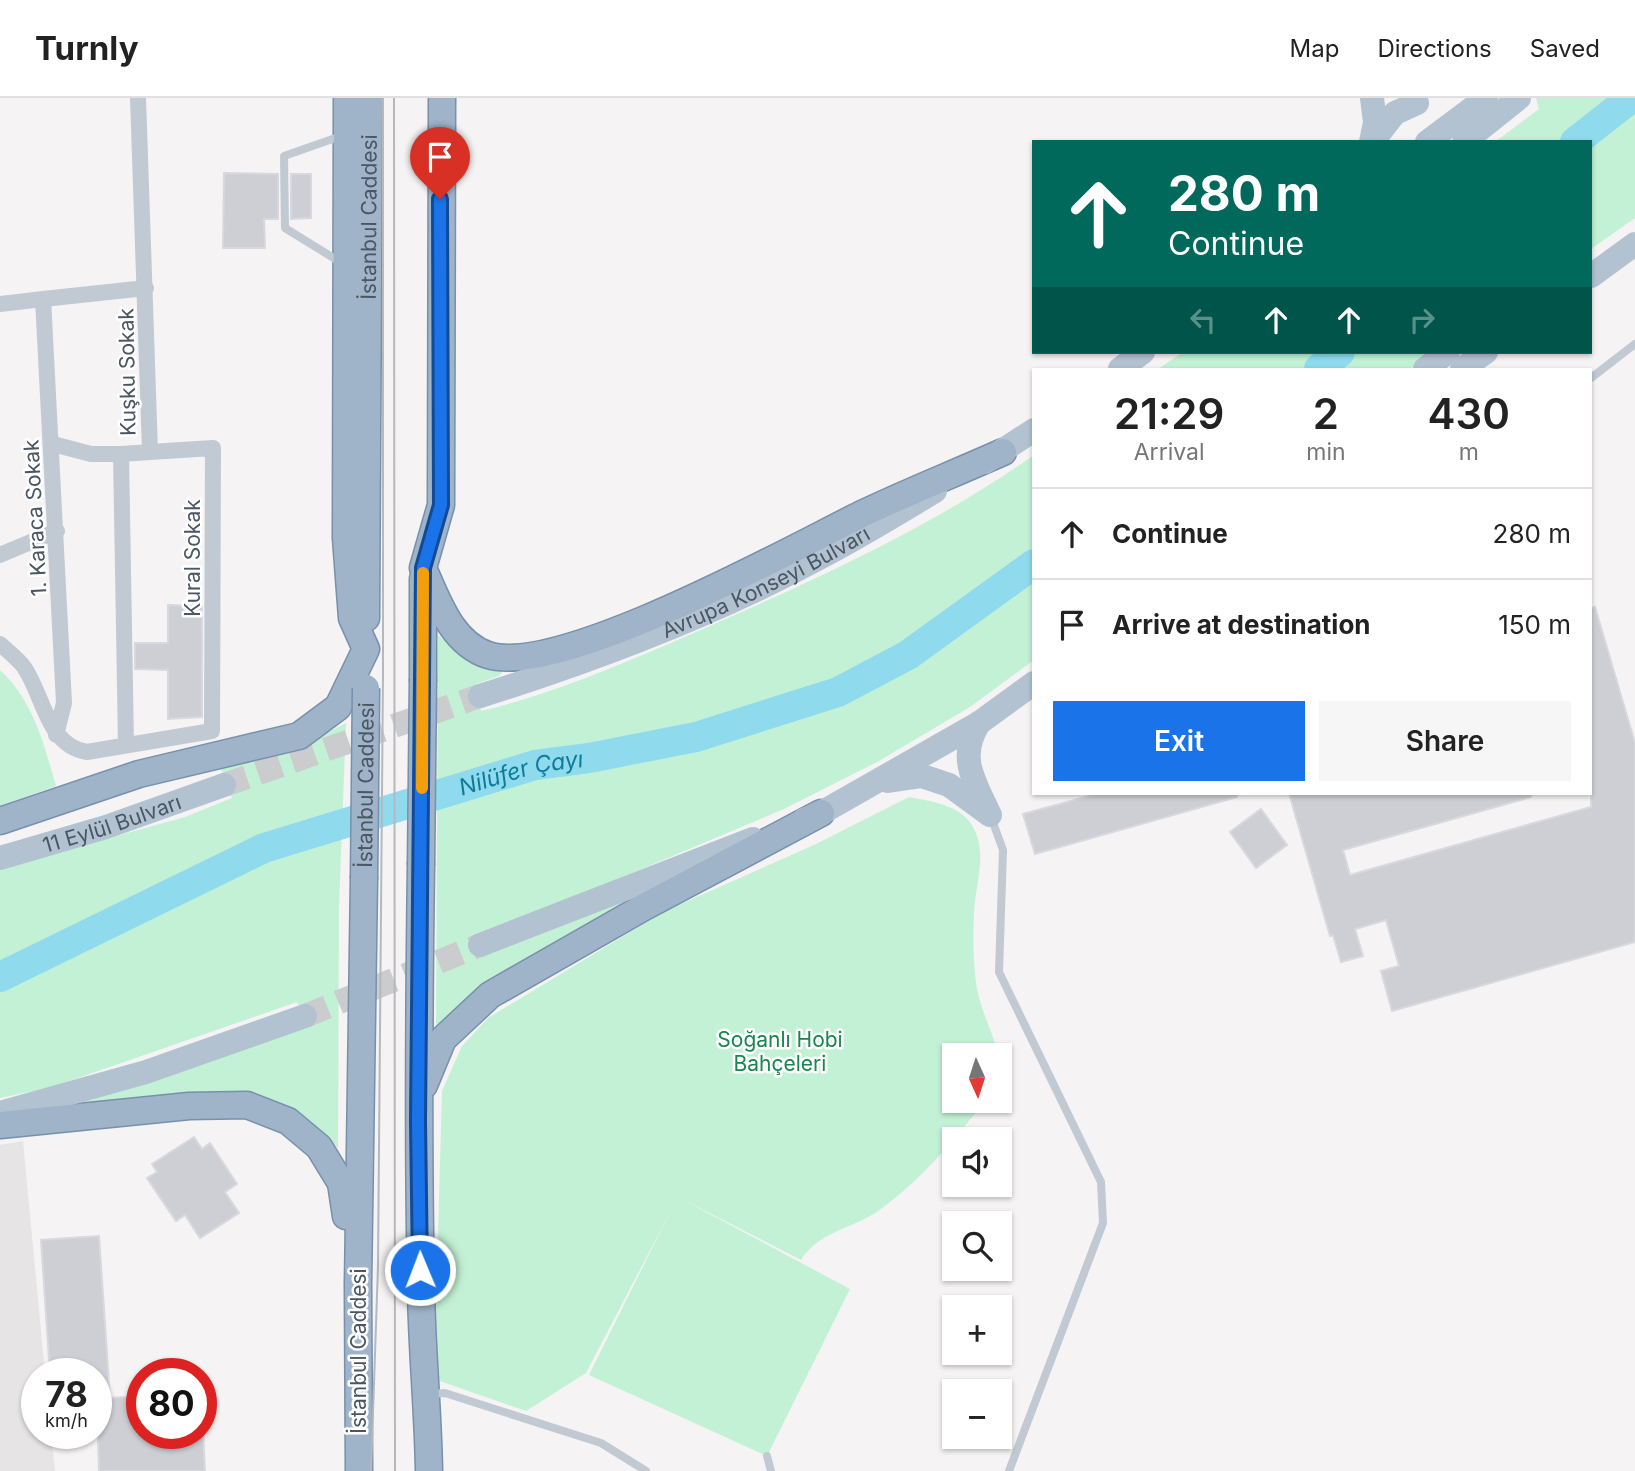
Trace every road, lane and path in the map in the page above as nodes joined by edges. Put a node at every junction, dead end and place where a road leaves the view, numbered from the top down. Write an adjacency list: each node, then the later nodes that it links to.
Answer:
1 (138, 98): 21 (street, Kuşku Sokak)
2 (347, 98): 11 (highway)
3 (369, 98): 41 (highway, İstanbul Caddesi)
4 (425, 98): 39 (highway)
5 (442, 98): 39 (highway)
6 (1372, 98): 12 (main road)
7 (1390, 98): 10 (main road)
8 (1486, 98): 14 (main road)
9 (1519, 98): 15 (main road)
10 (1423, 101): 13 (main road)
11 (347, 134): 19 (highway); 19 (lane)
12 (1371, 140)
13 (1373, 140)
14 (1430, 140)
15 (1466, 140)
16 (1635, 228): 18 (main road)
17 (1635, 244): 20 (main road)
18 (1592, 255)
19 (346, 266): 41 (highway)
20 (1592, 275)
21 (146, 288): 22 (street); 34 (street, Kuşku Sokak)
22 (43, 299): 23 (street); 33 (street, 1. Karaca Sokak)
23 (0, 304)
24 (1635, 344): 31 (lane)
25 (1140, 354): 28 (main road)
26 (1445, 354): 29 (main road)
27 (1483, 354): 30 (main road)
28 (1121, 368)
29 (1426, 368)
30 (1463, 368)
31 (1592, 377)
32 (1032, 431): 35 (main road, Avrupa Konseyi Bulvarı)
33 (53, 444): 36 (street); 37 (street, 1. Karaca Sokak)
34 (150, 452): 36 (street, Kuşku Sokak); 46 (street, Kural Sokak)
35 (1003, 452): 39 (highway); 43 (main road, Avrupa Konseyi Bulvarı)
36 (121, 454): 46 (street, Kuşku Sokak)
37 (57, 531): 38 (street); 45 (street, 1. Karaca Sokak)
38 (0, 555)
39 (423, 568): 56 (highway, bridge)
40 (0, 644): 45 (street)
41 (366, 649): 51 (highway); 58 (highway, İstanbul Caddesi, bridge)
42 (1032, 684): 44 (main road)
43 (480, 696)
44 (979, 723): 47 (main road); 50 (main road)
45 (56, 735): 46 (street)
46 (126, 745)
47 (873, 784): 49 (main road); 50 (main road)
48 (224, 785): 52 (main road, 11 Eylül Bulvarı)
49 (821, 813): 53 (main road); 56 (highway)
50 (990, 815): 65 (lane)
51 (0, 821)
52 (0, 858)
53 (480, 945)
54 (305, 1016): 55 (main road)
55 (0, 1113)
56 (418, 1121): 59 (highway)
57 (0, 1125): 58 (highway)
58 (358, 1285): 61 (highway, İstanbul Caddesi)
59 (428, 1395): 62 (highway); 63 (lane)
60 (767, 1456): 64 (lane)
61 (359, 1471)
62 (429, 1471)
63 (646, 1471)
64 (771, 1471)
65 (1009, 1471)

